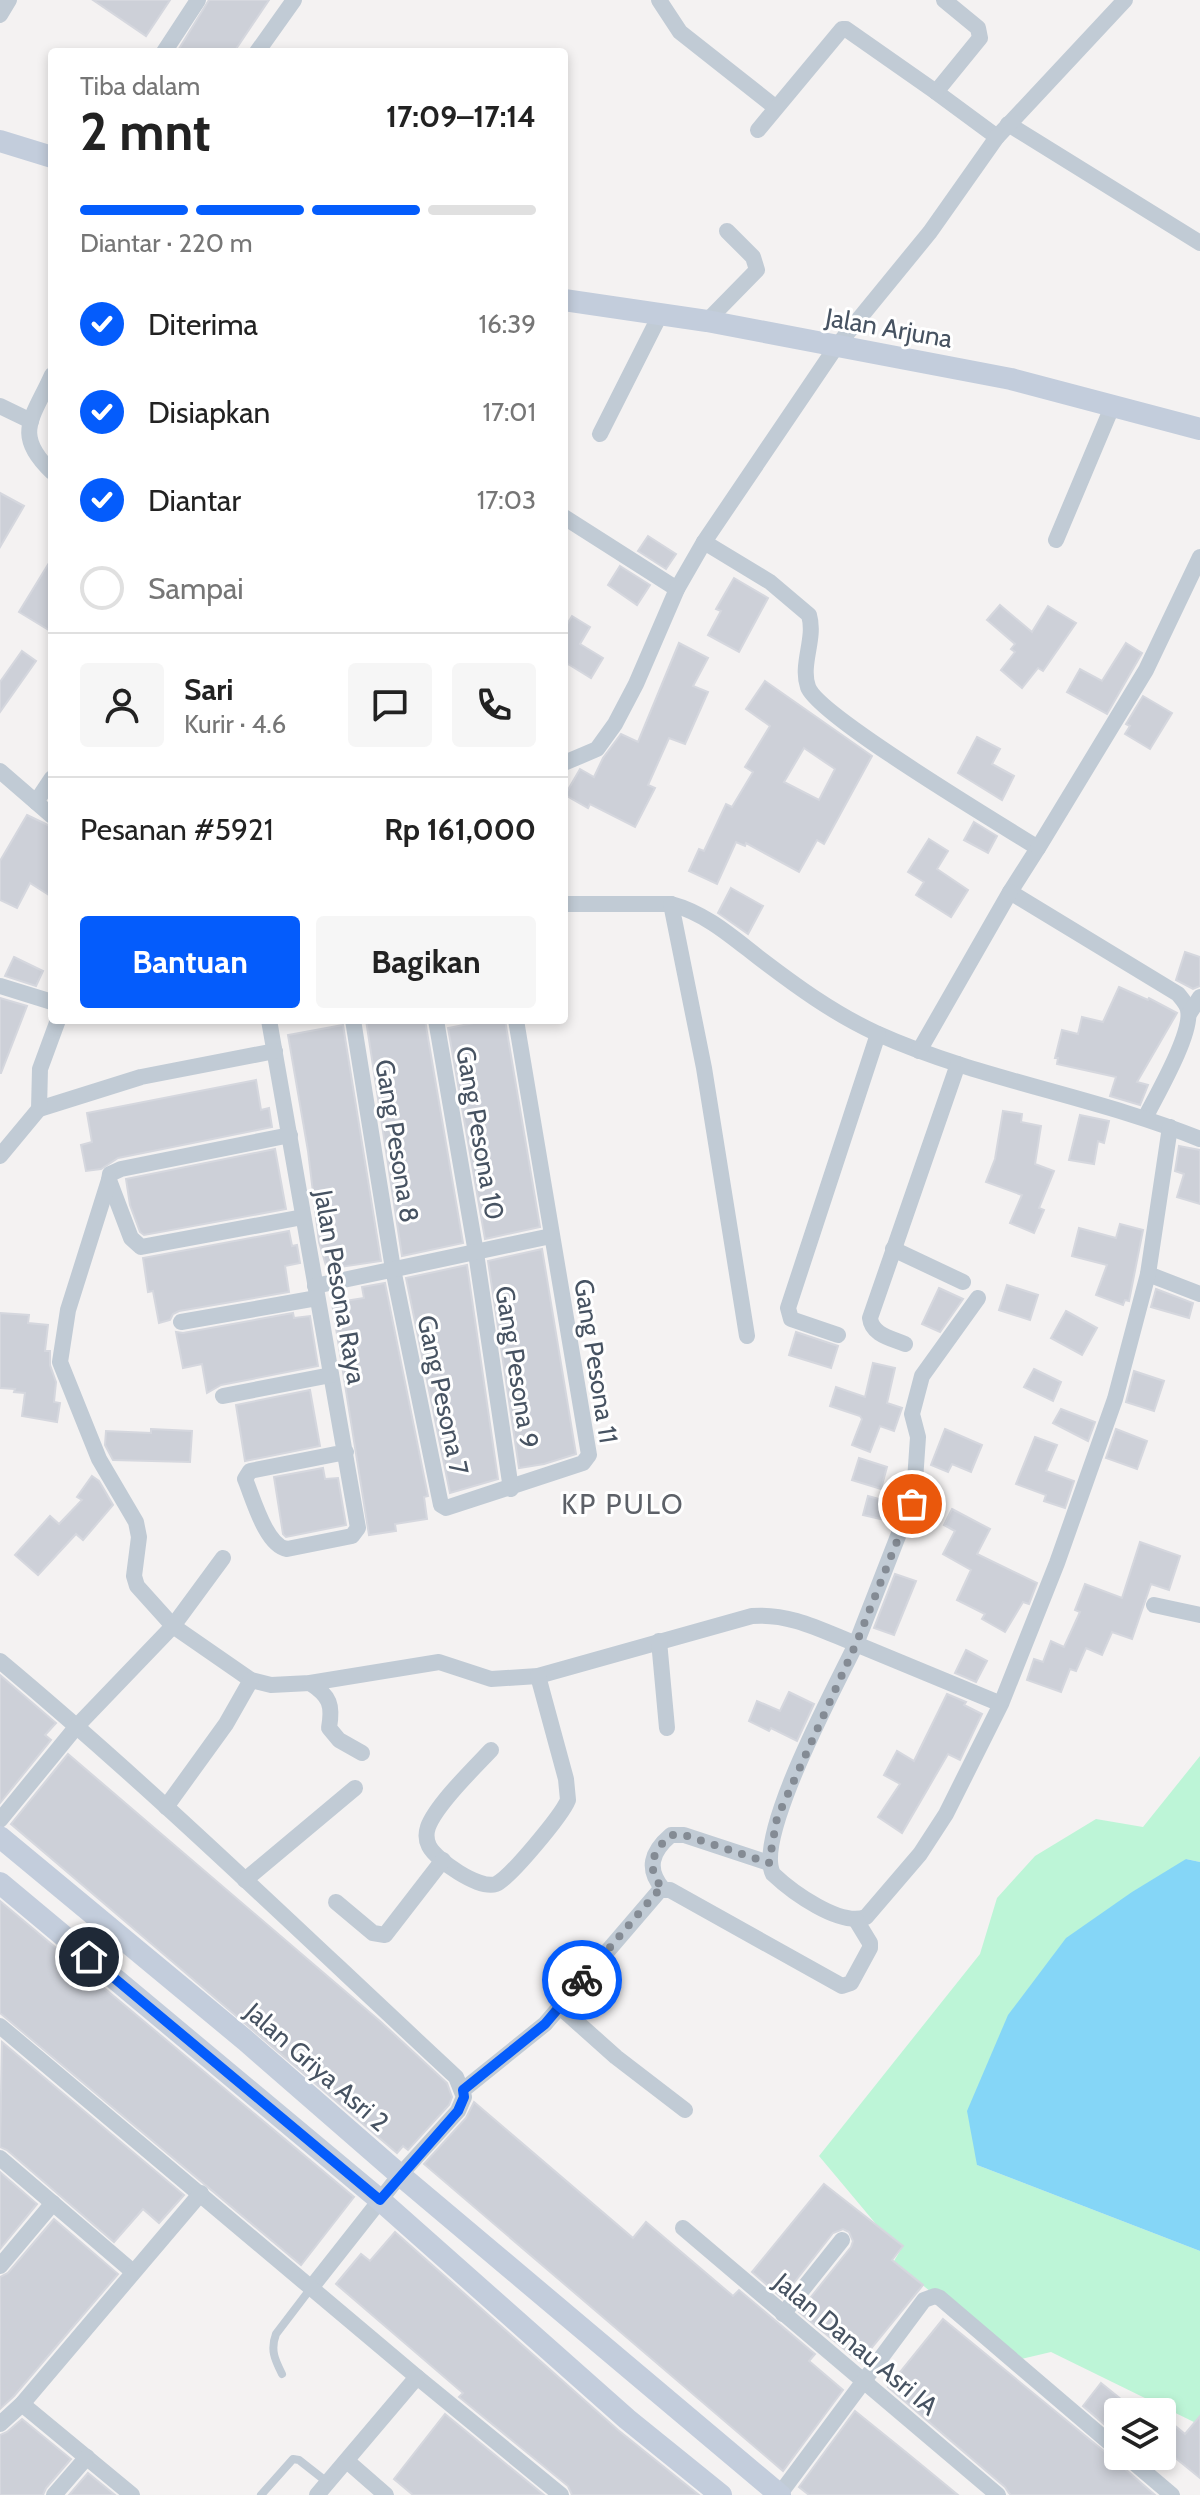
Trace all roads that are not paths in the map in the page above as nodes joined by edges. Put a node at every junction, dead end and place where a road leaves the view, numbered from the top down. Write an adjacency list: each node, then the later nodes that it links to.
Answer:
1 (9, 0): 7 (street)
2 (198, 0): 8 (street)
3 (294, 0): 9 (street)
4 (656, 0): 11 (street)
5 (944, 0): 10 (street)
6 (1125, 0): 12 (street)
7 (0, 15)
8 (167, 48)
9 (260, 48)
10 (936, 92): 11 (street); 14 (street)
11 (775, 107): 13 (street)
12 (1008, 124): 14 (street); 18 (street)
13 (758, 130)
14 (997, 137): 22 (street)
15 (0, 141): 16 (street)
16 (48, 156)
17 (727, 231): 21 (street)
18 (1200, 243)
19 (568, 301): 20 (street, Jalan Arjuna)
20 (660, 315): 21 (street, Jalan Arjuna); 28 (street)
21 (707, 321): 22 (street, Jalan Arjuna)
22 (836, 347): 25 (street, Jalan Arjuna); 32 (street)
23 (48, 384): 26 (street)
24 (0, 406): 26 (street)
25 (1112, 407): 27 (street, Jalan Arjuna); 31 (street)
26 (31, 421): 29 (street)
27 (1200, 429)
28 (600, 434)
29 (48, 468)
30 (568, 520): 34 (street)
31 (1056, 540)
32 (704, 542): 34 (street); 40 (street)
33 (1200, 557): 40 (street)
34 (677, 589): 35 (street)
35 (568, 761)
36 (0, 771): 38 (street)
37 (48, 784): 38 (street)
38 (36, 802): 39 (street)
39 (48, 812)
40 (1038, 848): 41 (street)
41 (1010, 892): 47 (street); 55 (street)
42 (568, 904): 43 (street)
43 (671, 904): 53 (street); 76 (street)
44 (0, 986): 46 (street)
45 (1200, 997): 47 (street)
46 (48, 1001)
47 (1189, 1014): 58 (street)
48 (57, 1024): 57 (street)
49 (270, 1024): 54 (street, Jalan Pesona Raya)
50 (354, 1024): 68 (street, Gang Pesona 8)
51 (437, 1024): 67 (street, Gang Pesona 10)
52 (517, 1024): 65 (street)
53 (878, 1034): 55 (street); 75 (street)
54 (275, 1051): 57 (street); 60 (street, Jalan Pesona Raya)
55 (919, 1051): 56 (street)
56 (958, 1064): 58 (street); 66 (street)
57 (39, 1109): 62 (street)
58 (1145, 1118): 59 (street)
59 (1170, 1127): 61 (street); 69 (street)
60 (290, 1135): 63 (street); 64 (street, Jalan Pesona Raya)
61 (1200, 1139)
62 (0, 1156)
63 (111, 1176): 64 (street); 85 (street)
64 (303, 1217): 71 (street, Jalan Pesona Raya)
65 (551, 1236): 67 (street); 81 (street, Gang Pesona 11)
66 (893, 1249): 70 (street); 77 (street)
67 (476, 1253): 68 (street); 81 (street, Gang Pesona 9)
68 (393, 1269): 71 (street); 81 (street, Gang Pesona 7)
69 (1148, 1274): 72 (street); 92 (street)
70 (963, 1282)
71 (316, 1292): 74 (street); 78 (street, Jalan Pesona Raya)
72 (1200, 1294)
73 (978, 1298): 87 (street)
74 (181, 1322)
75 (838, 1335)
76 (747, 1336)
77 (905, 1344)
78 (331, 1375): 79 (street); 80 (street, Jalan Pesona Raya)
79 (223, 1396)
80 (346, 1452): 80 (street, Jalan Pesona Raya)
81 (511, 1489)
82 (223, 1558): 85 (street)
83 (1154, 1605): 84 (street)
84 (1200, 1615)
85 (173, 1626): 90 (street); 93 (street)
86 (659, 1641): 87 (street); 89 (street); 94 (street)
87 (856, 1644): 92 (street); 102 (street)
88 (0, 1661): 93 (street)
89 (538, 1676): 91 (street); 101 (street)
90 (251, 1680): 91 (street); 98 (street)
91 (310, 1683): 96 (street)
92 (1001, 1704): 107 (street)
93 (77, 1726): 98 (street); 99 (street)
94 (667, 1728)
95 (491, 1750): 101 (street)
96 (362, 1753)
97 (355, 1788): 103 (street)
98 (166, 1807): 103 (street)
99 (0, 1820)
100 (0, 1837): 113 (street, Jalan Griya Asri 2)
101 (443, 1860): 106 (street)
102 (769, 1863): 105 (street); 107 (street)
103 (245, 1880): 110 (street)
104 (0, 1883): 115 (street)
105 (663, 1889): 107 (street); 108 (street)
106 (336, 1902)
107 (856, 1920)
108 (560, 2007): 110 (street); 111 (street)
109 (0, 2026): 114 (street)
110 (463, 2090): 113 (street)
111 (685, 2110)
112 (0, 2158): 116 (street)
113 (400, 2175): 115 (street); 139 (street, Jalan Griya Asri 2)
114 (201, 2193): 120 (street); 121 (street)
115 (380, 2200): 121 (street); 138 (street)
116 (53, 2203): 119 (street); 120 (street)
117 (683, 2228): 122 (street, Jalan Danau Asri IA)
118 (842, 2240): 122 (street)
119 (0, 2266)
120 (132, 2271): 126 (street)
121 (311, 2288): 123 (lane); 124 (street)
122 (783, 2314): 125 (street, Jalan Danau Asri IA)
123 (282, 2374)
124 (417, 2377): 130 (street); 137 (street)
125 (864, 2382): 128 (street); 139 (street); 140 (street, Jalan Danau Asri IA)
126 (22, 2404): 127 (street); 129 (street)
127 (0, 2424)
128 (1104, 2438)
129 (87, 2457): 133 (street); 134 (street)
130 (347, 2461): 132 (street); 136 (street)
131 (1143, 2470): 141 (street)
132 (322, 2489): 135 (lane)
133 (54, 2495)
134 (132, 2495)
135 (261, 2495)
136 (386, 2495)
137 (561, 2495)
138 (721, 2495)
139 (780, 2495)
140 (998, 2495)
141 (1172, 2495)

